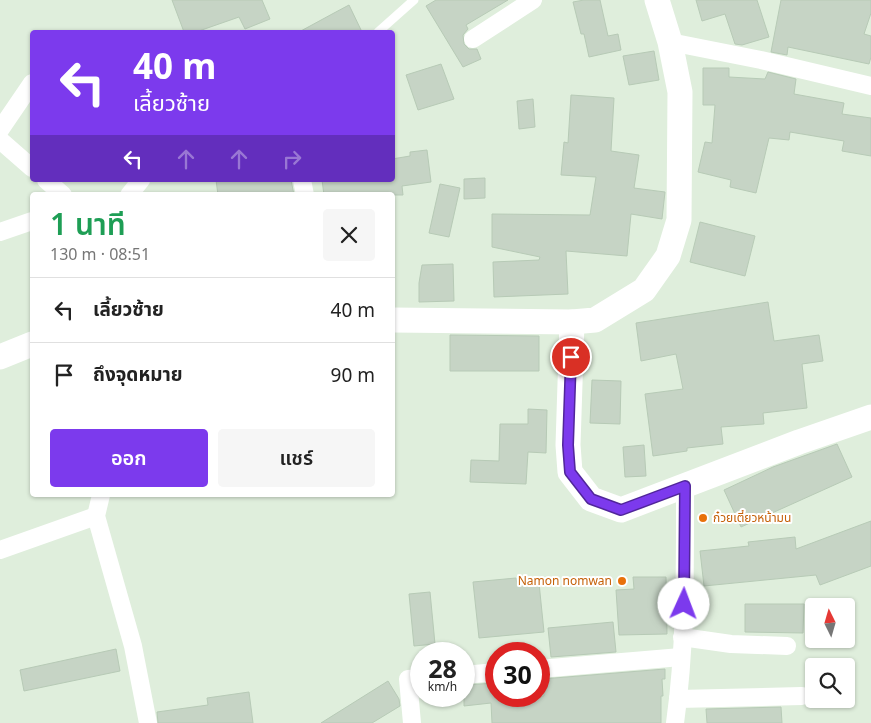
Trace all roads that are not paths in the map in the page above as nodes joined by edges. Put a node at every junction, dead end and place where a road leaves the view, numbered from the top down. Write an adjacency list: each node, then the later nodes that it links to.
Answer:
1 (414, 0): 4 (lane)
2 (533, 0): 5 (street)
3 (657, 0): 6 (street)
4 (380, 30)
5 (473, 39)
6 (670, 42): 8 (street); 19 (street)
7 (30, 86): 9 (street)
8 (871, 86)
9 (0, 130)
10 (0, 140): 11 (street)
11 (30, 166)
12 (48, 182): 14 (street)
13 (139, 182): 15 (street)
14 (60, 192)
15 (131, 192)
16 (30, 222): 17 (street)
17 (0, 232)
18 (395, 320): 19 (street)
19 (572, 322): 23 (street)
20 (30, 345): 21 (street)
21 (0, 357)
22 (871, 417): 23 (street)
23 (685, 486): 27 (street)
24 (101, 497): 25 (street)
25 (96, 516): 26 (street); 36 (street)
26 (0, 550)
27 (682, 637): 28 (street); 29 (street)
28 (787, 646)
29 (682, 657): 30 (street); 33 (street)
30 (550, 668)
31 (410, 679): 34 (street)
32 (802, 696): 33 (street)
33 (678, 698): 38 (street)
34 (410, 701)
35 (411, 707): 37 (street)
36 (148, 723)
37 (412, 723)
38 (675, 723)

